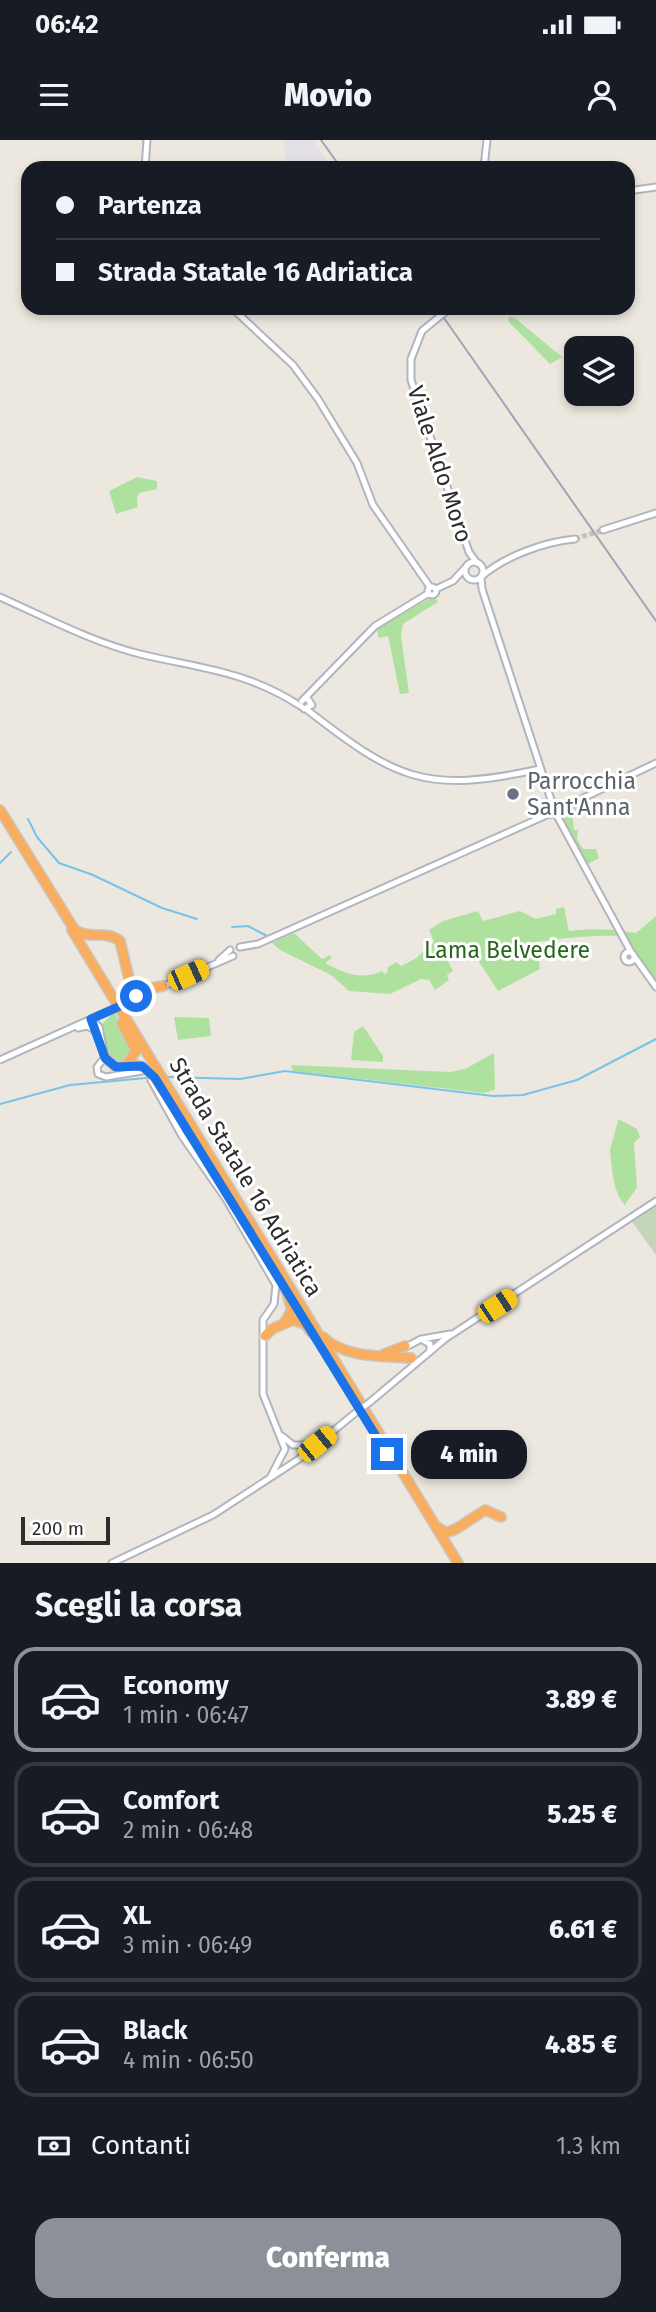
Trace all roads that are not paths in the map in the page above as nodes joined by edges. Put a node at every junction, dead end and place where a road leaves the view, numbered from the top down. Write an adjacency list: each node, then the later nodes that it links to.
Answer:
1 (147, 140): 3 (street)
2 (487, 140): 4 (street)
3 (146, 161)
4 (485, 161)
5 (656, 187): 6 (street)
6 (635, 190)
7 (240, 315): 18 (street)
8 (441, 315): 12 (street, Viale Aldo Moro, bridge)
9 (656, 513): 10 (street)
10 (603, 530)
11 (575, 539): 15 (street)
12 (469, 552): 13 (street, Viale Aldo Moro); 14 (street, Viale Aldo Moro)
13 (479, 564): 14 (street); 15 (street); 16 (street)
14 (466, 566): 16 (street); 17 (street)
15 (494, 567): 16 (street)
16 (475, 579): 17 (street); 22 (street)
17 (453, 581): 18 (street)
18 (432, 590): 20 (street)
19 (0, 597): 20 (street)
20 (306, 704): 22 (street)
21 (656, 763): 23 (street)
22 (540, 769): 23 (street)
23 (552, 810): 27 (street); 31 (street)
24 (0, 811): 26 (highway); 33 (highway, Strada Statale 16 Adriatica)
25 (0, 819): 33 (highway, Strada Statale 16 Adriatica)
26 (100, 935): 29 (highway); 33 (highway)
27 (241, 949)
28 (231, 953): 30 (street)
29 (132, 984): 30 (highway); 32 (highway); 33 (highway)
30 (163, 986): 32 (street)
31 (656, 987)
32 (138, 998): 33 (street)
33 (116, 1007): 34 (street); 36 (street); 39 (highway); 40 (highway, Strada Statale 16 Adriatica); 44 (highway, Strada Statale 16 Adriatica)
34 (91, 1019): 35 (street); 36 (street)
35 (68, 1030): 36 (street); 38 (street)
36 (98, 1031): 37 (street)
37 (105, 1058): 39 (highway); 45 (street)
38 (0, 1060)
39 (125, 1066): 40 (highway)
40 (194, 1137): 42 (highway, Strada Statale 16 Adriatica)
41 (656, 1201): 46 (street)
42 (286, 1289): 43 (highway); 47 (highway, Strada Statale 16 Adriatica)
43 (285, 1322): 45 (highway); 47 (highway)
44 (314, 1327): 51 (highway); 55 (highway, Strada Statale 16 Adriatica)
45 (265, 1330): 56 (street)
46 (453, 1334): 48 (street); 50 (street)
47 (317, 1338): 66 (highway, Strada Statale 16 Adriatica)
48 (421, 1339): 49 (street); 50 (street)
49 (403, 1351): 51 (highway); 52 (highway); 54 (street)
50 (430, 1352): 53 (street)
51 (357, 1353): 55 (highway)
52 (411, 1358): 53 (street)
53 (422, 1359): 54 (street)
54 (404, 1373): 57 (street, bridge)
55 (344, 1375): 62 (highway, Strada Statale 16 Adriatica)
56 (279, 1433): 58 (street); 59 (street)
57 (317, 1444): 58 (street); 60 (street)
58 (293, 1445): 60 (street)
59 (285, 1449): 60 (street); 61 (street)
60 (299, 1459): 61 (street)
61 (267, 1480): 65 (street)
62 (421, 1502): 64 (highway); 66 (highway, Strada Statale 16 Adriatica)
63 (501, 1517): 64 (highway)
64 (456, 1529): 66 (highway)
65 (112, 1563)
66 (457, 1563)

